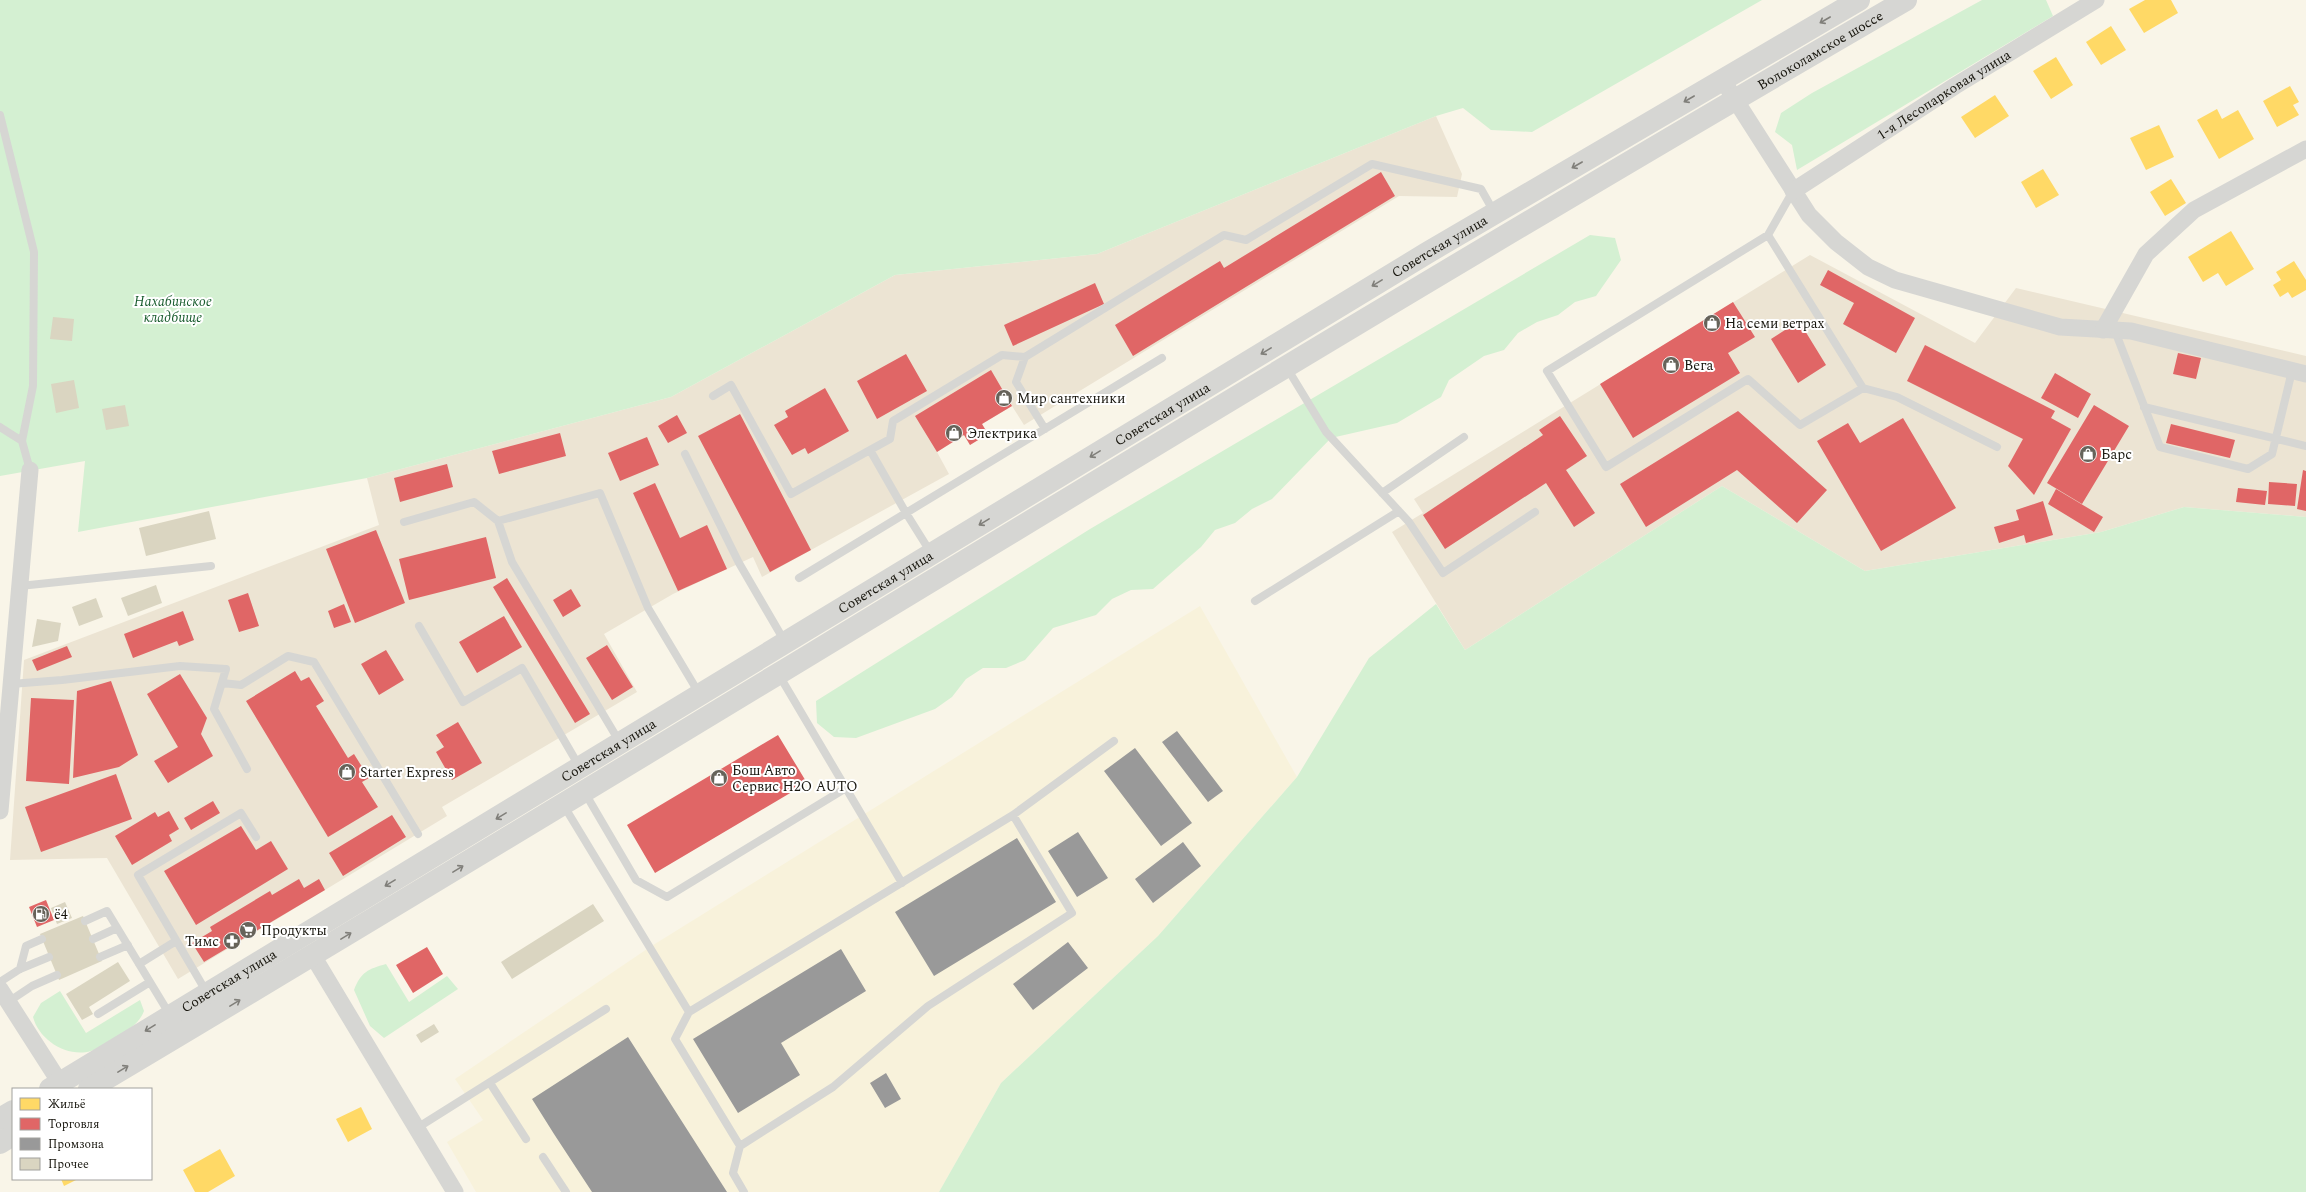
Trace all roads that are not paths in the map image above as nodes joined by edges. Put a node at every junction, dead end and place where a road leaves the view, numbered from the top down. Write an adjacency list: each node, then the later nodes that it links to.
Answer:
1 (1859, 0): 4 (main road, Волоколамское шоссе, one-way to 4)
2 (1906, 0): 5 (main road, Волоколамское шоссе)
3 (2096, 0): 8 (street, 1-я Лесопарковая улица)
4 (1722, 79): 5 (street); 9 (main road, Советская улица, one-way to 9)
5 (1734, 100): 8 (street); 14 (main road, Советская улица)
6 (0, 115): 23 (lane)
7 (2306, 149): 11 (street)
8 (1793, 191): 10 (lane); 11 (street)
9 (1495, 212): 12 (lane); 35 (main road, Советская улица, one-way to 35)
10 (1768, 235): 16 (lane); 16 (lane)
11 (2109, 330): 15 (street); 18 (lane)
12 (1024, 357): 20 (lane); 26 (lane)
13 (1162, 358): 20 (lane)
14 (1286, 365): 29 (lane); 42 (main road, Советская улица)
15 (2299, 372): 22 (lane)
16 (1863, 388): 25 (lane)
17 (713, 396): 26 (lane)
18 (2144, 407): 22 (lane); 22 (lane)
19 (0, 427): 23 (lane)
20 (1045, 429): 32 (lane)
21 (1464, 437): 29 (lane)
22 (2275, 439): 24 (lane)
23 (22, 441): 28 (lane)
24 (2306, 446)
25 (1997, 447)
26 (870, 450): 32 (lane)
27 (685, 454): 41 (lane)
28 (30, 470): 38 (street)
29 (1382, 493): 30 (lane)
30 (1399, 511): 31 (lane); 39 (lane)
31 (1535, 512)
32 (906, 513): 35 (lane); 37 (lane)
33 (498, 521): 34 (lane); 45 (lane); 47 (lane)
34 (404, 522)
35 (931, 554): 41 (main road, Советская улица)
36 (211, 566): 38 (lane)
37 (799, 578)
38 (20, 586): 44 (street)
39 (1255, 601)
40 (419, 626): 48 (lane)
41 (786, 642): 45 (main road, Советская улица)
42 (778, 674): 50 (lane); 51 (main road, Советская улица)
43 (222, 683): 44 (lane); 49 (lane); 55 (lane)
44 (11, 684): 53 (street)
45 (700, 696): 47 (main road, Советская улица)
46 (1114, 742): 54 (lane)
47 (621, 744): 48 (main road, Советская улица)
48 (581, 768): 72 (main road, Советская улица, one-way to 72)
49 (247, 769)
50 (846, 788): 51 (lane); 57 (lane)
51 (584, 792): 52 (main road, Советская улица)
52 (563, 805): 64 (main road, Советская улица, one-way to 52); 75 (lane)
53 (0, 811)
54 (1013, 815): 57 (lane); 87 (lane)
55 (418, 834)
56 (256, 837): 62 (lane)
57 (902, 883): 75 (lane)
58 (85, 921): 59 (lane)
59 (117, 928): 61 (lane); 63 (lane)
60 (42, 939): 68 (lane)
61 (93, 939)
62 (176, 941): 67 (lane); 72 (lane)
63 (128, 945): 66 (lane); 67 (lane)
64 (313, 956): 80 (main road, Советская улица, one-way to 64); 83 (street)
65 (49, 957): 68 (lane)
66 (100, 957)
67 (139, 964): 71 (lane)
68 (20, 970): 70 (lane)
69 (57, 976): 73 (lane)
70 (0, 982)
71 (150, 982): 76 (lane); 77 (lane)
72 (207, 994): 77 (main road, Советская улица)
73 (4, 995): 79 (street)
74 (606, 1009): 78 (lane)
75 (689, 1012): 87 (lane)
76 (98, 1014)
77 (170, 1015): 79 (main road, Советская улица, one-way to 79)
78 (490, 1083): 83 (lane); 85 (lane)
79 (58, 1087)
80 (91, 1088)
81 (12, 1112): 82 (main road)
82 (0, 1119)
83 (417, 1128): 89 (street)
84 (12, 1136): 86 (main road)
85 (526, 1139)
86 (0, 1143)
87 (740, 1146): 91 (lane)
88 (543, 1157): 90 (lane)
89 (455, 1192)
90 (566, 1192)
91 (744, 1192)

